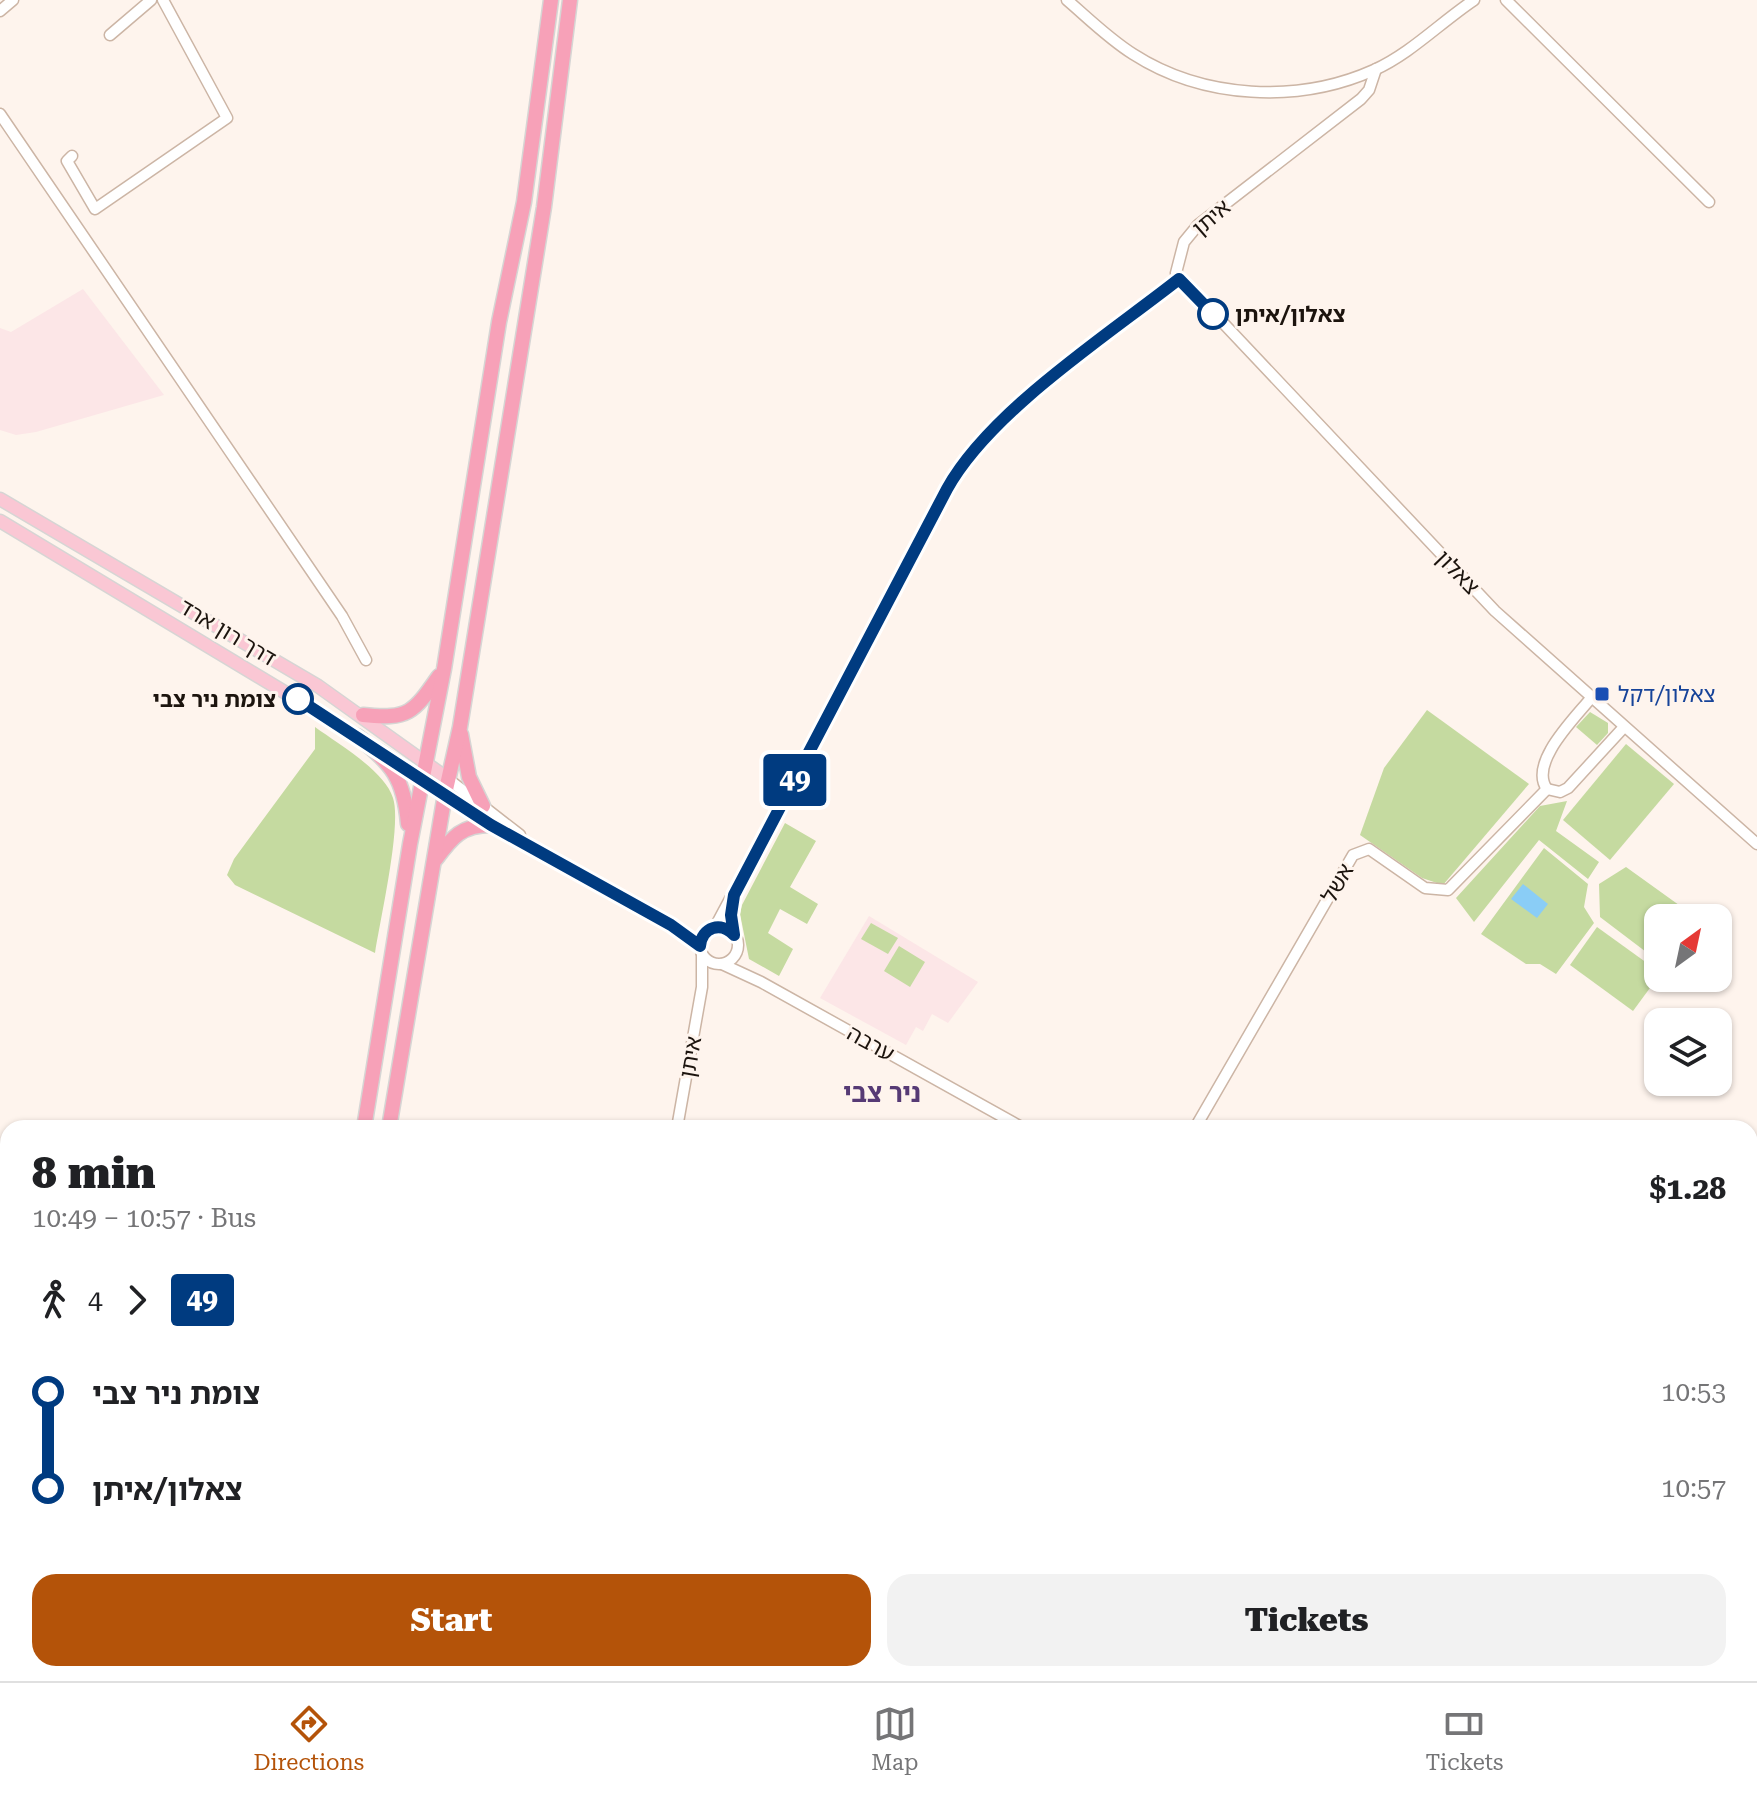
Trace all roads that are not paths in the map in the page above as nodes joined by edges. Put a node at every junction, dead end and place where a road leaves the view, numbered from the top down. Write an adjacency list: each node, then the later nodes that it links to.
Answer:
1 (13, 0): 9 (street)
2 (151, 0): 10 (street)
3 (163, 0): 13 (street)
4 (551, 0): 19 (highway)
5 (570, 0): 22 (highway)
6 (1067, 0): 11 (street)
7 (1474, 0): 11 (street)
8 (1506, 0): 14 (street)
9 (0, 11)
10 (110, 35)
11 (1376, 69): 15 (street, איתן)
12 (0, 114): 18 (street)
13 (72, 156)
14 (1709, 202)
15 (1179, 279): 20 (street, צאלון); 35 (street)
16 (0, 499): 21 (main road, דרך רון ארד)
17 (0, 521): 24 (main road, דרך רון ארד)
18 (366, 660)
19 (444, 669): 21 (highway); 25 (highway)
20 (1591, 698): 23 (street, צאלון); 28 (street)
21 (363, 715): 25 (main road, דרך רון ארד)
22 (460, 727): 27 (highway); 29 (highway)
23 (1624, 727): 28 (street, אשל); 32 (street, צאלון)
24 (357, 736): 26 (main road, דרך רון ארד); 31 (highway)
25 (425, 760): 26 (highway); 27 (main road, דרך רון ארד)
26 (422, 777): 27 (main road, דרך רון ארד); 31 (highway)
27 (446, 786): 29 (street); 30 (street); 34 (highway)
28 (1547, 789): 48 (street, אשל)
29 (483, 806): 33 (street)
30 (491, 825): 33 (street); 34 (highway)
31 (410, 844): 44 (highway)
32 (1757, 844)
33 (548, 856): 36 (street)
34 (433, 863): 45 (highway)
35 (734, 895): 37 (street); 38 (street)
36 (671, 925): 37 (street); 40 (street)
37 (713, 928): 38 (street); 40 (street)
38 (734, 935): 39 (street)
39 (737, 947): 41 (street); 42 (street, ערבה)
40 (701, 950): 41 (street); 43 (street, איתן)
41 (721, 964): 42 (street, ערבה); 43 (street, איתן)
42 (761, 982): 47 (street, ערבה)
43 (702, 987): 46 (street, איתן)
44 (365, 1120)
45 (390, 1120)
46 (678, 1120)
47 (1009, 1120)
48 (1200, 1120)

